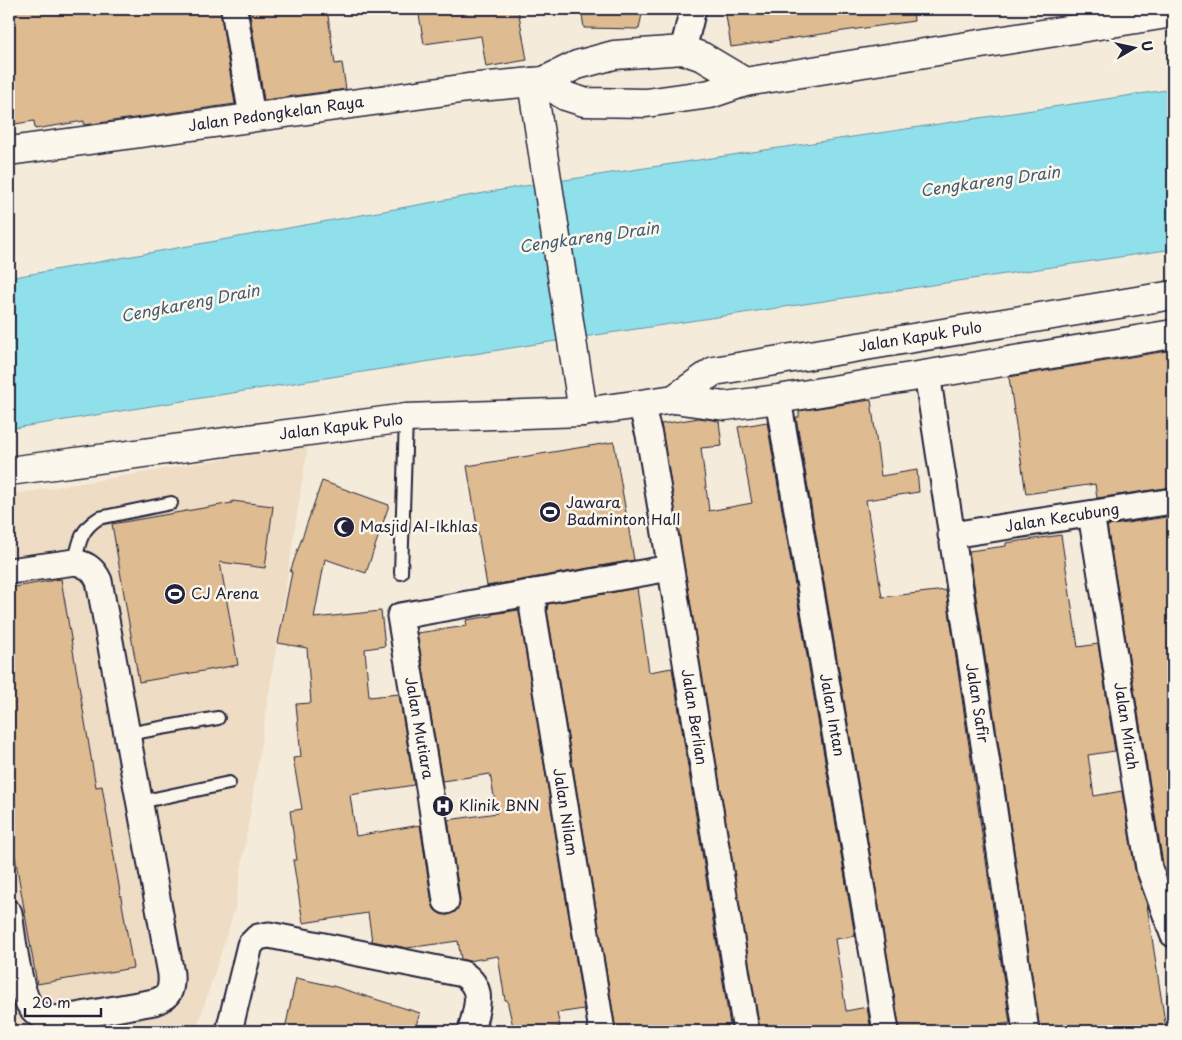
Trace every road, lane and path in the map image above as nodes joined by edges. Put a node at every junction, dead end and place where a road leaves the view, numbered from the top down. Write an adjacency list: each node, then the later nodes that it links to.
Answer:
1 (234, 9): 7 (street)
2 (693, 9): 4 (street)
3 (1173, 13): 5 (main road)
4 (683, 50): 5 (main road); 6 (main road)
5 (745, 82): 6 (main road)
6 (537, 89): 7 (main road, Jalan Pedongkelan Raya); 14 (main road)
7 (252, 117): 8 (main road, Jalan Pedongkelan Raya)
8 (9, 151)
9 (1173, 295): 12 (main road, Jalan Kapuk Pulo)
10 (1173, 334): 11 (main road, Jalan Kapuk Pulo)
11 (927, 374): 13 (main road, Jalan Kapuk Pulo); 21 (street, Jalan Safir)
12 (674, 399): 13 (main road, Jalan Kapuk Pulo); 15 (main road, Jalan Kapuk Pulo)
13 (778, 399): 38 (street, Jalan Intan)
14 (582, 403): 15 (main road, Jalan Kapuk Pulo); 16 (main road, Jalan Kapuk Pulo)
15 (642, 404): 23 (street, Jalan Berlian)
16 (406, 418): 17 (main road, Jalan Kapuk Pulo); 25 (lane)
17 (9, 471)
18 (1173, 501): 20 (street, Jalan Kecubung)
19 (171, 503): 22 (lane)
20 (1092, 514): 21 (street, Jalan Kecubung); 33 (street, Jalan Mirah)
21 (951, 535): 39 (street, Jalan Safir)
22 (76, 562): 24 (street); 28 (street)
23 (670, 568): 26 (street); 37 (street, Jalan Berlian)
24 (9, 571)
25 (401, 573)
26 (534, 592): 31 (street, Jalan Mutiara); 36 (street, Jalan Nilam)
27 (218, 718): 28 (lane)
28 (127, 734): 30 (street)
29 (230, 783): 30 (lane)
30 (140, 802): 32 (street)
31 (446, 902)
32 (9, 913)
33 (1171, 922)
34 (229, 1031): 35 (street)
35 (472, 1031)
36 (602, 1031)
37 (746, 1031)
38 (886, 1031)
39 (1026, 1031)

